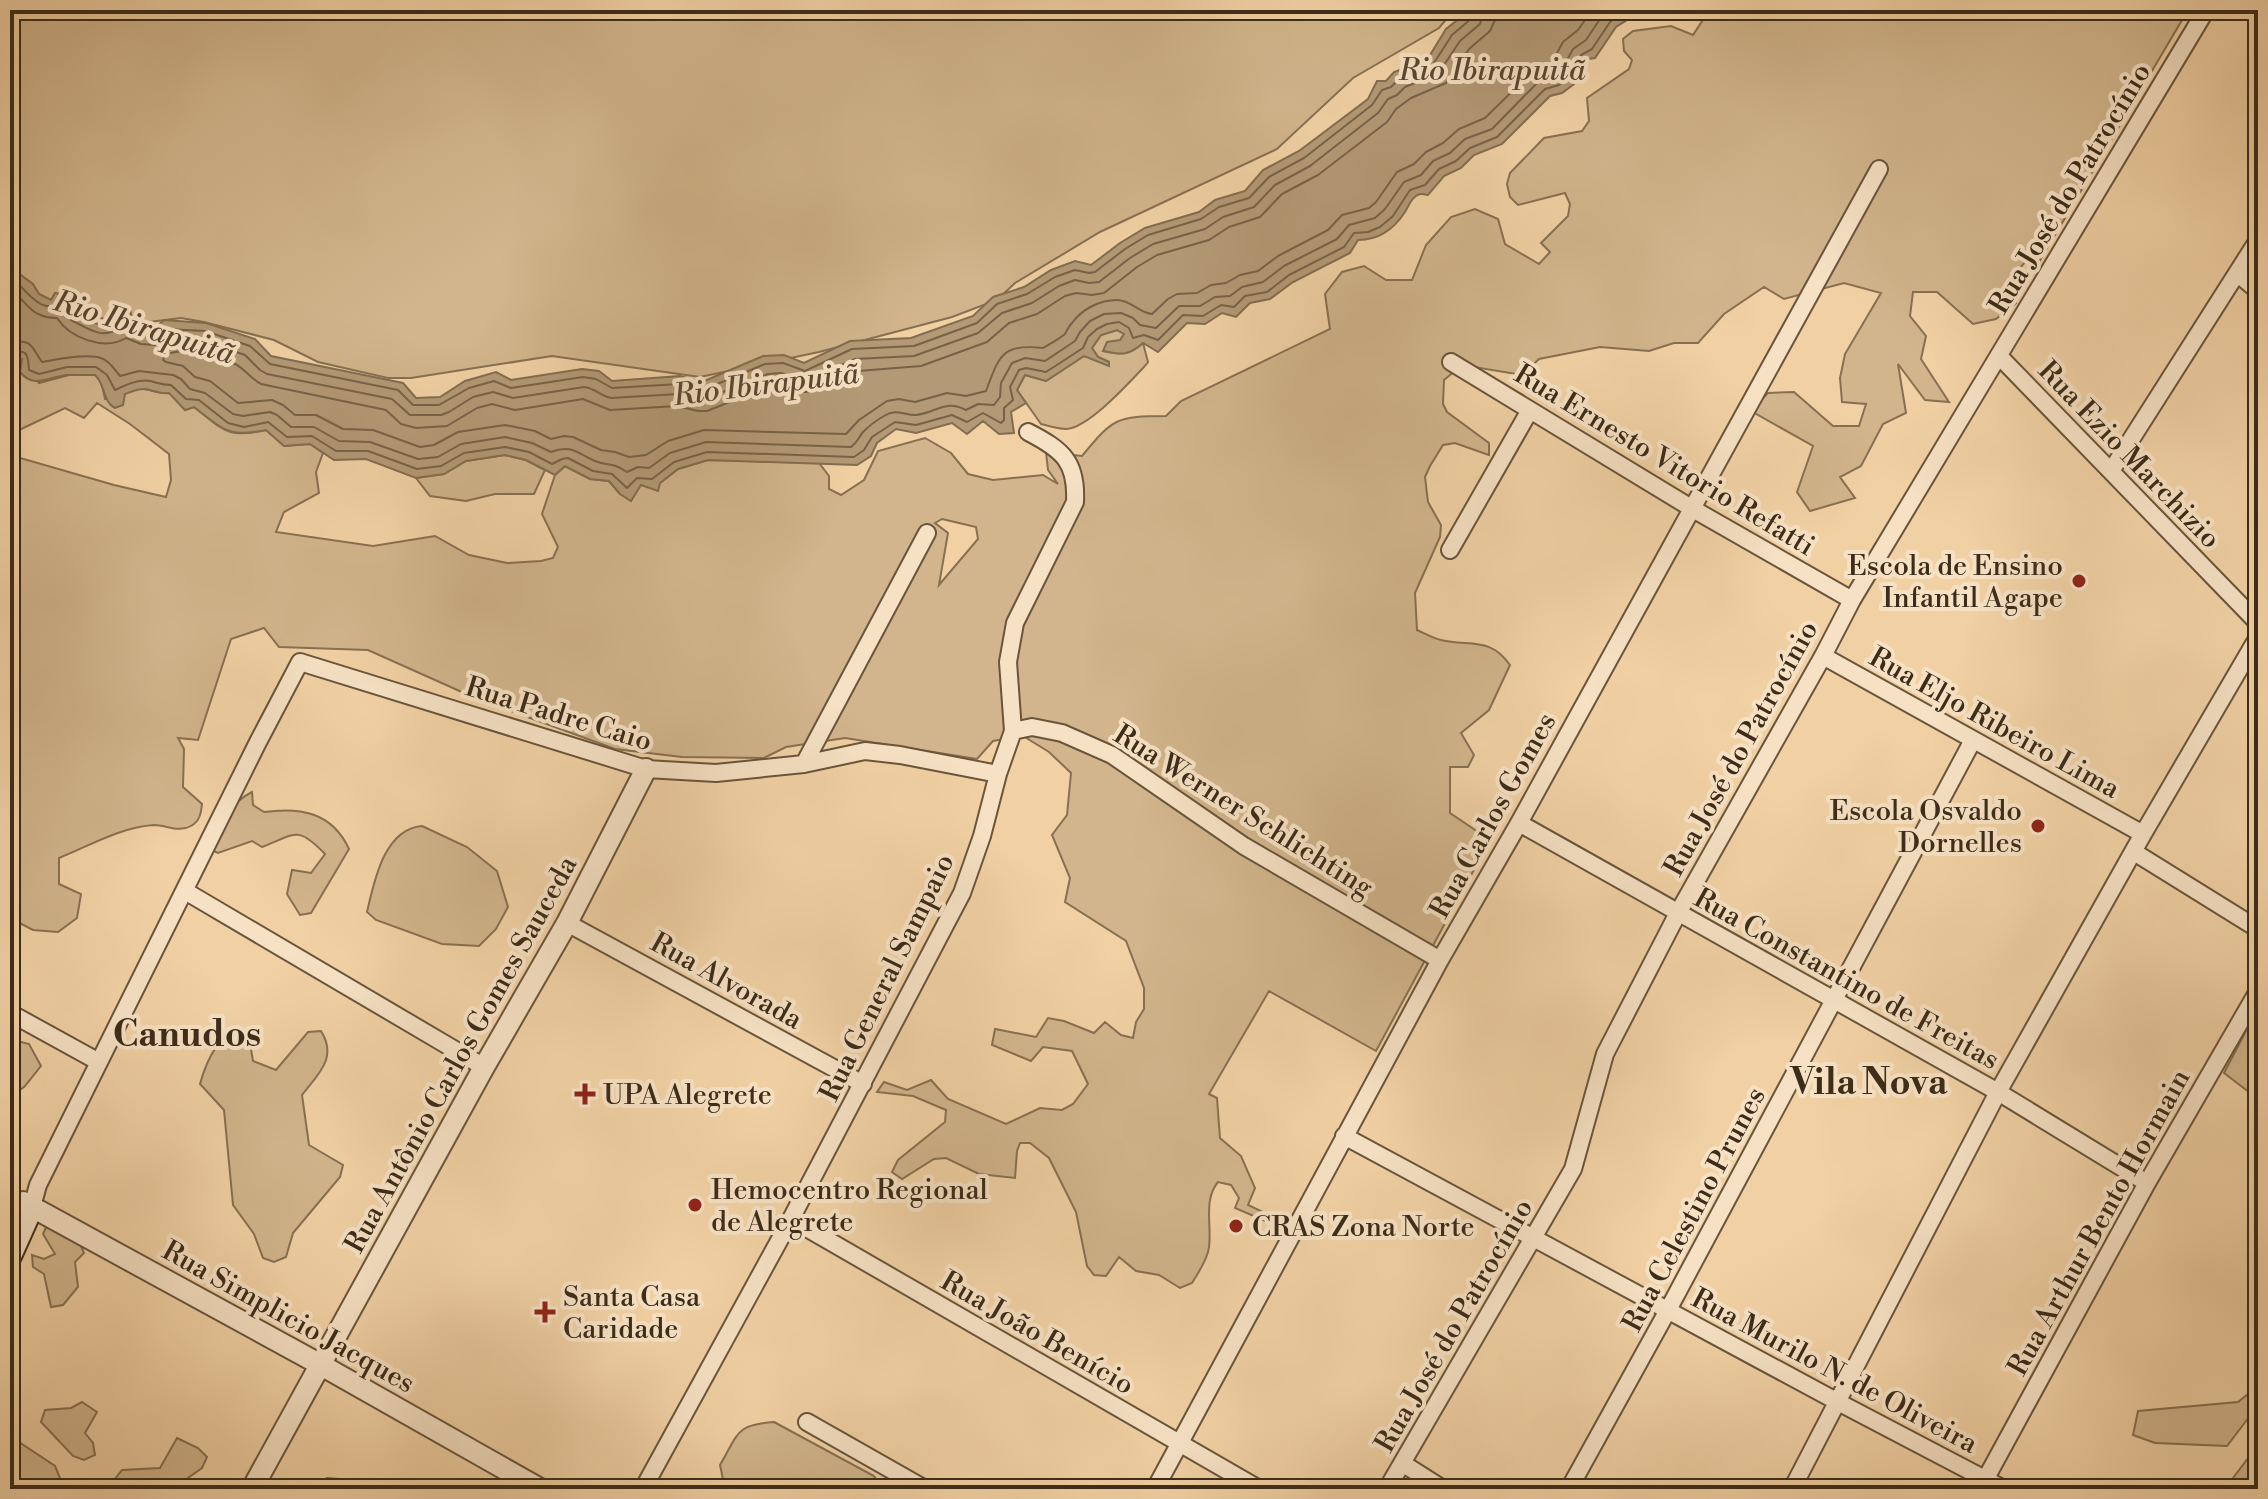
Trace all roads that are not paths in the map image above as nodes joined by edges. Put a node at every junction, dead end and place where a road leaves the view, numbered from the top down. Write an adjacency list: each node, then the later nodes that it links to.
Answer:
1 (2206, 10): 6 (street, Rua José do Patrocínio)
2 (1879, 169): 11 (street, Rua Carlos Gomes)
3 (2258, 240): 4 (street)
4 (2237, 273): 5 (street); 10 (street)
5 (2258, 291)
6 (1999, 356): 10 (street, Rua Ezio Marchizio); 14 (street, Rua José do Patrocínio)
7 (1451, 362): 8 (street, Rua Ernesto Vitorio Refatti)
8 (1530, 410): 11 (street, Rua Ernesto Vitorio Refatti); 13 (street)
9 (1028, 432): 18 (street, Rua General Sampaio)
10 (2111, 471): 15 (street, Rua Ezio Marchizio)
11 (1693, 509): 14 (street, Rua Ernesto Vitorio Refatti); 23 (street, Rua Carlos Gomes)
12 (927, 533): 20 (street)
13 (1450, 550)
14 (1852, 600): 17 (street, Rua José do Patrocínio)
15 (2258, 623)
16 (2258, 637): 24 (street)
17 (1823, 656): 19 (street, Rua Eljo Ribeiro Lima); 27 (street, Rua José do Patrocínio)
18 (1013, 731): 22 (street, Rua General Sampaio); 30 (street, Rua Werner Schlichting)
19 (1973, 740): 24 (street, Rua Eljo Ribeiro Lima); 32 (street, Rua Celestino Prunes)
20 (804, 764): 21 (street, Rua Padre Caio); 22 (street, Rua Padre Caio)
21 (646, 769): 26 (street, Rua Padre Caio); 28 (street, Rua Antônio Carlos Gomes Sauceda)
22 (998, 774): 36 (street, Rua General Sampaio)
23 (1519, 823): 27 (street, Rua Constantino de Freitas); 30 (street, Rua Carlos Gomes)
24 (2143, 834): 25 (street)
25 (2134, 852): 29 (street); 37 (street)
26 (185, 891): 34 (street); 35 (street)
27 (1678, 913): 32 (street, Rua Constantino de Freitas); 43 (street, Rua José do Patrocínio)
28 (567, 923): 35 (street, Rua Antônio Carlos Gomes Sauceda); 36 (street, Rua Alvorada)
29 (2258, 929)
30 (1440, 960): 38 (street, Rua Carlos Gomes)
31 (2258, 991): 39 (street, Rua Arthur Bento Hormain)
32 (1834, 1000): 37 (street, Rua Constantino de Freitas); 45 (street, Rua Celestino Prunes)
33 (10, 1013): 34 (street)
34 (99, 1062): 40 (street)
35 (484, 1067): 46 (street, Rua Antônio Carlos Gomes Sauceda)
36 (863, 1084): 41 (street, Rua General Sampaio)
37 (1998, 1092): 39 (street, Rua Constantino de Freitas); 47 (street)
38 (1344, 1136): 43 (street, Rua Murilo N. de Oliveira); 49 (street, Rua Carlos Gomes)
39 (2147, 1183): 51 (street, Rua Arthur Bento Hormain)
40 (26, 1197): 42 (main road); 44 (main road); 46 (street, Rua Simplicio Jacques)
41 (791, 1219): 49 (street, Rua João Benício); 55 (street, Rua General Sampaio)
42 (10, 1223)
43 (1534, 1239): 45 (street, Rua Murilo N. de Oliveira); 50 (street, Rua José do Patrocínio)
44 (10, 1256)
45 (1668, 1310): 47 (street, Rua Murilo N. de Oliveira); 60 (street, Rua Celestino Prunes)
46 (321, 1365): 53 (street, Rua Antônio Carlos Gomes Sauceda); 54 (street, Rua Simplicio Jacques)
47 (1838, 1402): 51 (street, Rua Murilo N. de Oliveira); 61 (street)
48 (807, 1422): 56 (street)
49 (1179, 1444): 57 (street, Rua Carlos Gomes); 58 (street, Rua João Benício)
50 (1402, 1463): 52 (street); 59 (street, Rua José do Patrocínio)
51 (1985, 1480): 62 (street, Rua Murilo N. de Oliveira)
52 (1435, 1487)
53 (252, 1489)
54 (540, 1489)
55 (643, 1489)
56 (925, 1489)
57 (1155, 1489)
58 (1259, 1489)
59 (1387, 1489)
60 (1569, 1489)
61 (1792, 1489)
62 (2004, 1489)

